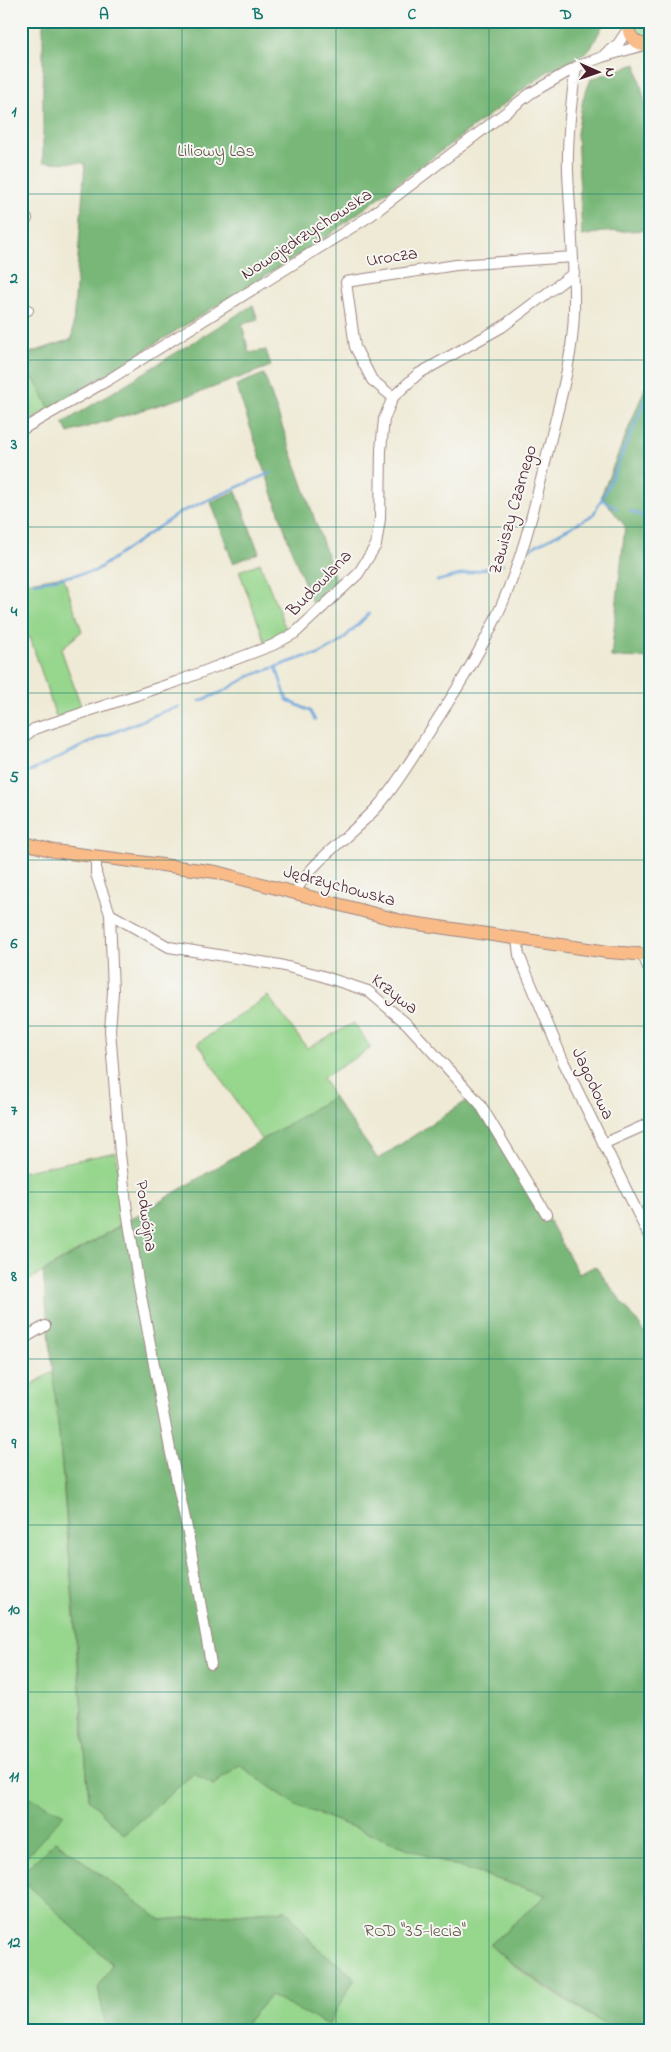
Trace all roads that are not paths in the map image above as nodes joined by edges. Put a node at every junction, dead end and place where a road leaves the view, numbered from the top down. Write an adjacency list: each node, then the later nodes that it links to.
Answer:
1 (629, 25): 2 (main road); 3 (street, Nowojędrzychowska)
2 (647, 45): 3 (street, Nowojędrzychowska)
3 (602, 57): 4 (street, Nowojędrzychowska)
4 (576, 67): 5 (street, Zawiszy Czarnego); 8 (street, Nowojędrzychowska)
5 (573, 257): 6 (street, Zawiszy Czarnego); 7 (street, Urocza)
6 (574, 273): 7 (street, Budowlana); 12 (street, Zawiszy Czarnego)
7 (393, 397): 9 (street, Budowlana)
8 (21, 430)
9 (21, 739)
10 (21, 842): 11 (main road, Jędrzychowska)
11 (96, 857): 12 (main road, Jędrzychowska); 13 (street, Podwójna)
12 (295, 893): 14 (main road, Jędrzychowska)
13 (110, 914): 19 (street, Krzywa); 23 (street, Podwójna)
14 (517, 939): 15 (main road, Jędrzychowska); 18 (street, Jagodowa)
15 (646, 955): 16 (street)
16 (650, 972)
17 (650, 1122): 18 (street)
18 (603, 1144): 20 (street, Jagodowa)
19 (546, 1214)
20 (650, 1238)
21 (45, 1326): 22 (street)
22 (21, 1340)
23 (211, 1664)

